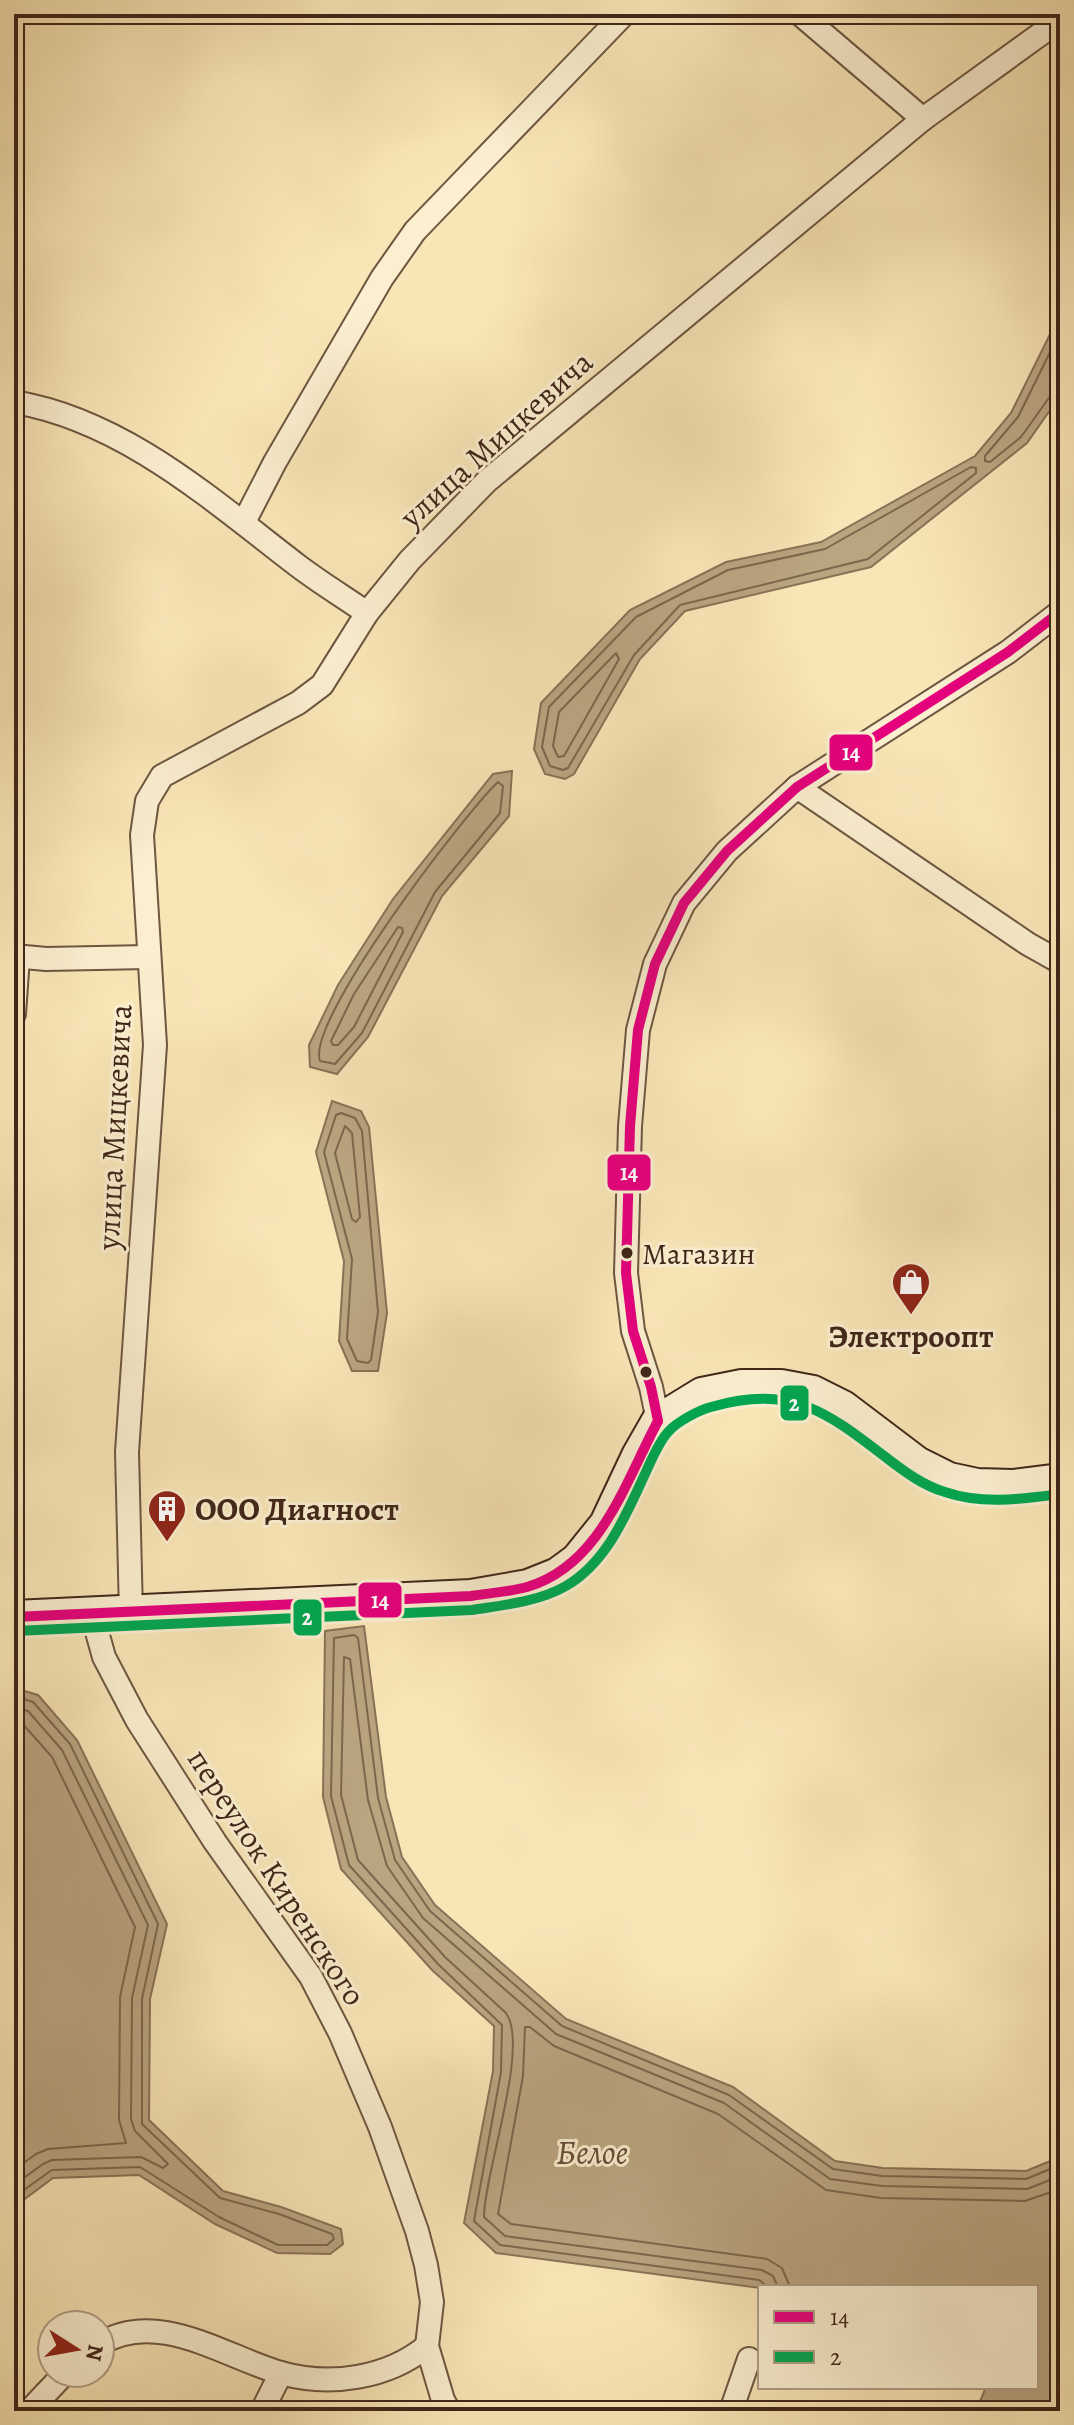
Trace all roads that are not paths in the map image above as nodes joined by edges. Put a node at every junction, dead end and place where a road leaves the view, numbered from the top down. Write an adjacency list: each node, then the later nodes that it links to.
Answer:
1 (624, 14): 6 (street)
2 (800, 14): 4 (street)
3 (1060, 20): 4 (street, улица Мицкевича)
4 (923, 119): 8 (street, улица Мицкевича)
5 (14, 402): 6 (street)
6 (244, 522): 8 (street)
7 (1060, 612): 9 (street)
8 (367, 613): 11 (street, улица Мицкевича)
9 (797, 787): 12 (street); 14 (street)
10 (16, 956): 11 (street); 13 (street)
11 (148, 957): 16 (street, улица Мицкевича)
12 (1060, 962)
13 (14, 1014)
14 (658, 1421): 15 (street); 16 (street)
15 (1060, 1480)
16 (131, 1613): 17 (street)
17 (92, 1614): 18 (street); 20 (street, переулок Киренского)
18 (14, 1617)
19 (116, 2336): 22 (street)
20 (427, 2346): 22 (street); 26 (street, переулок Киренского)
21 (749, 2359): 27 (street)
22 (281, 2373): 25 (street)
23 (50, 2389): 24 (street)
24 (29, 2411)
25 (262, 2411)
26 (449, 2411)
27 (731, 2411)

